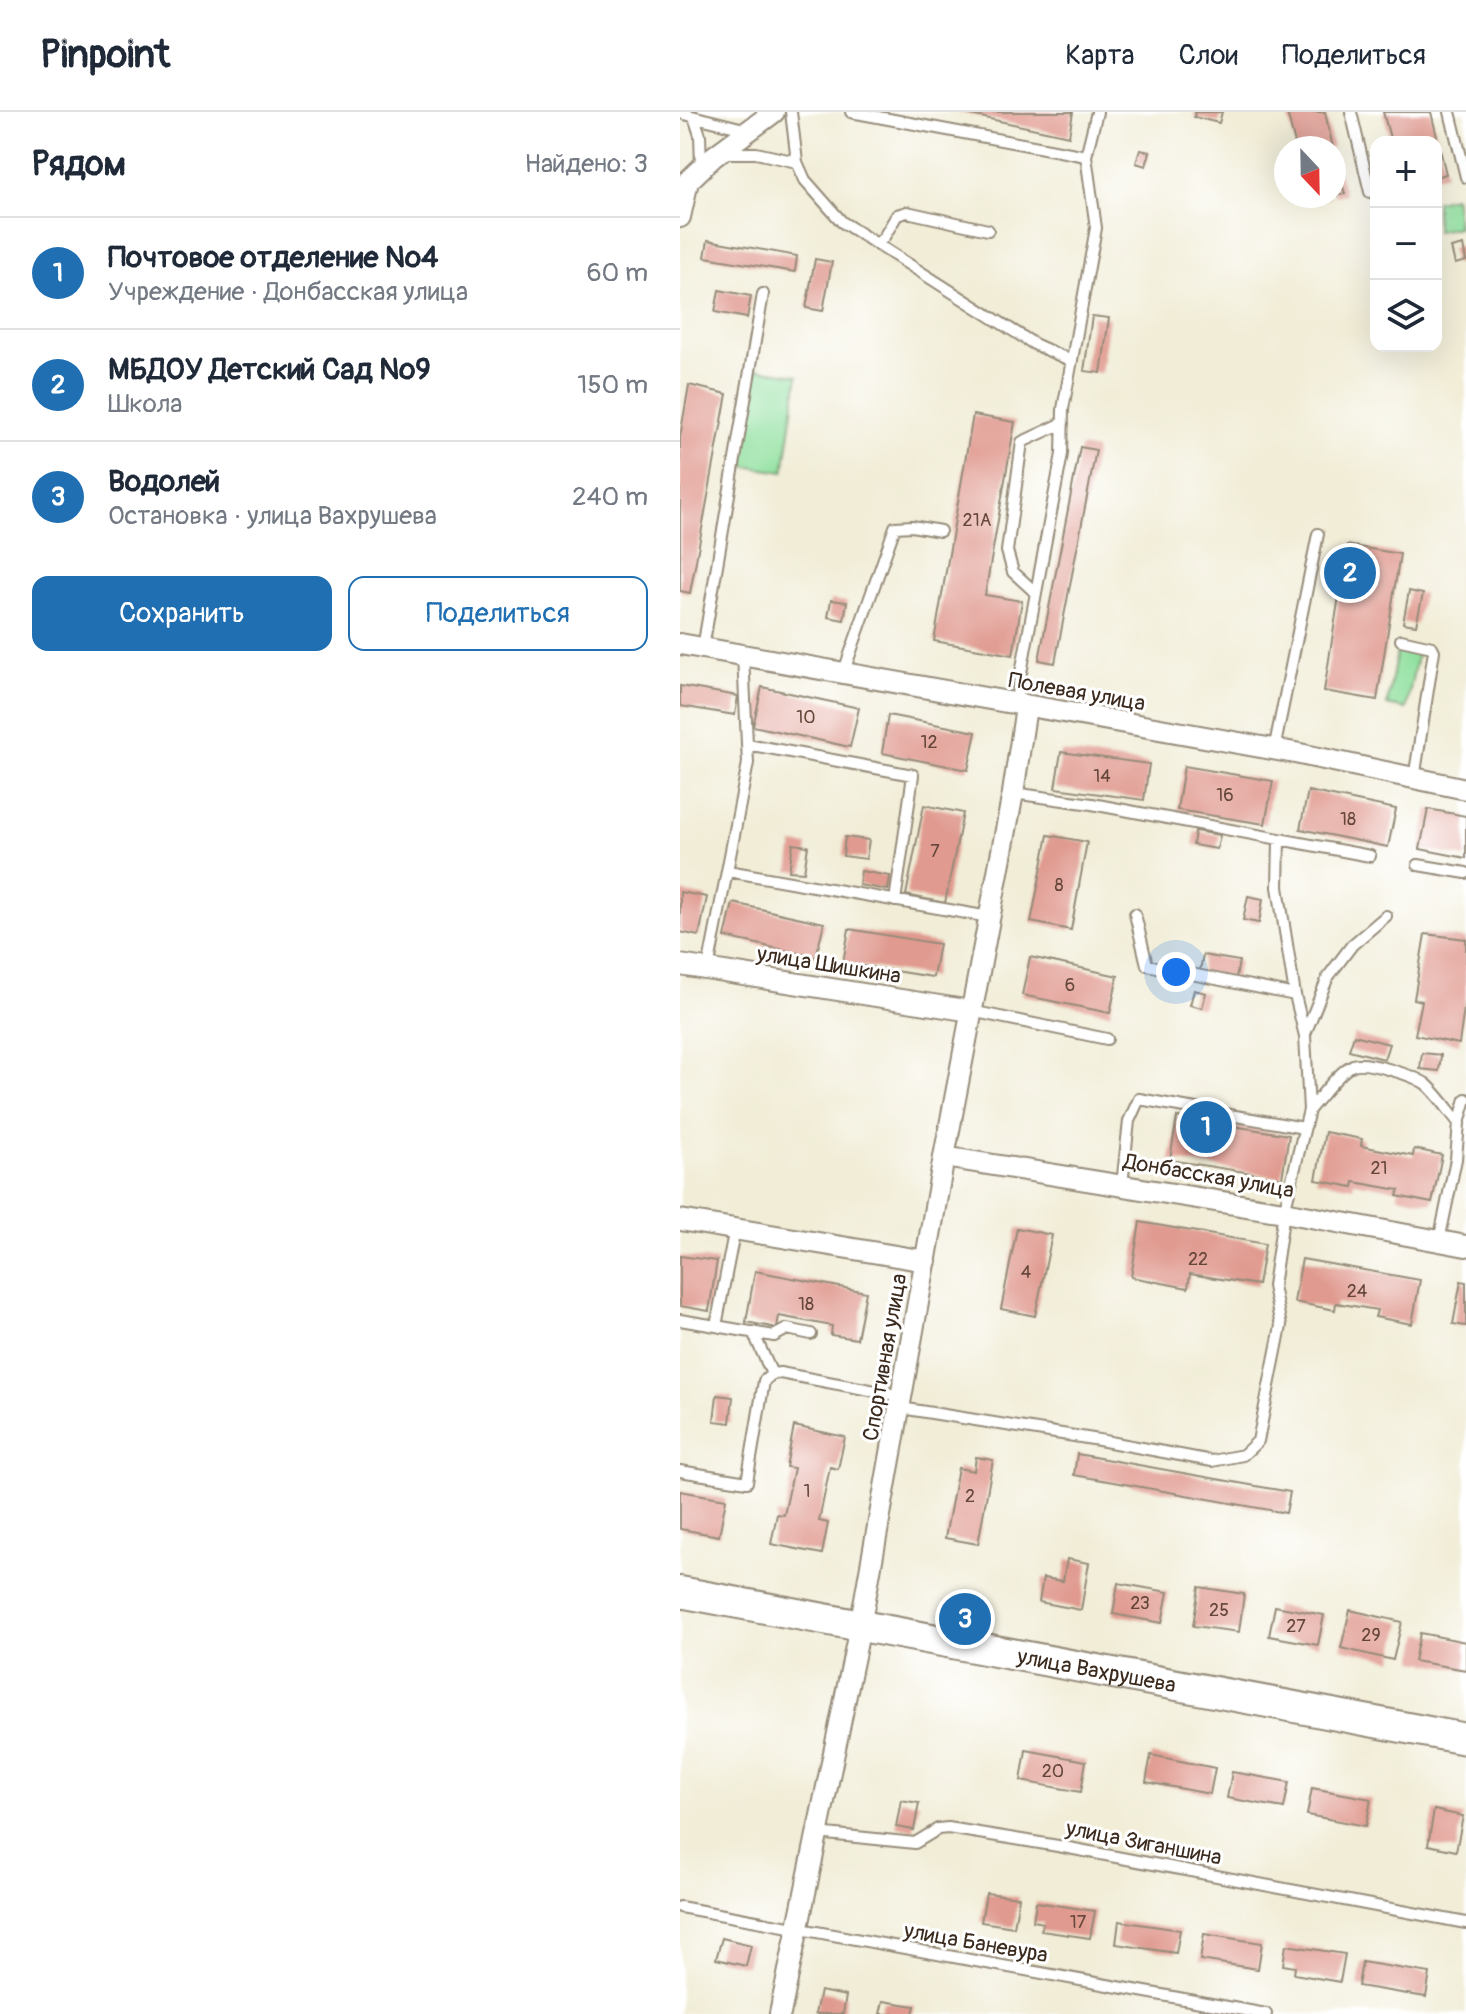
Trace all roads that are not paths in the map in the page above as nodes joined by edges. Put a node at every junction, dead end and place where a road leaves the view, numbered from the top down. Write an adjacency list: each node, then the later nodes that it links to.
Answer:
1 (774, 112): 9 (street)
2 (791, 112): 12 (lane)
3 (851, 112): 11 (lane)
4 (1097, 112): 11 (lane)
5 (1351, 112): 15 (lane)
6 (1450, 112): 14 (lane)
7 (680, 113): 8 (lane)
8 (694, 117): 9 (lane); 13 (lane)
9 (748, 130): 10 (street)
10 (717, 153): 12 (lane); 13 (street)
11 (1086, 156): 20 (lane)
12 (797, 162): 18 (lane)
13 (694, 175): 16 (street)
14 (1466, 177)
15 (1370, 192)
16 (680, 217)
17 (988, 230): 18 (lane)
18 (877, 244): 20 (lane)
19 (763, 294): 27 (lane)
20 (1072, 361): 21 (lane)
21 (1063, 423): 24 (lane); 24 (lane)
22 (940, 531): 29 (lane)
23 (1318, 534): 32 (lane)
24 (1036, 593): 30 (lane)
25 (1401, 640): 33 (lane)
26 (680, 644): 27 (street, Полевая улица)
27 (703, 648): 28 (street, Полевая улица)
28 (743, 654): 29 (street, Полевая улица); 31 (lane)
29 (844, 671): 30 (street, Полевая улица)
30 (1020, 706): 32 (street, Полевая улица); 35 (street, Спортивная улица)
31 (747, 744): 39 (lane); 41 (lane)
32 (1274, 750): 33 (street, Полевая улица)
33 (1414, 779): 34 (street, Полевая улица)
34 (1466, 789)
35 (1013, 793): 36 (lane); 44 (street, Спортивная улица)
36 (1279, 839): 37 (lane); 47 (lane)
37 (1370, 856)
38 (1418, 865): 40 (lane)
39 (728, 871): 41 (lane); 46 (lane)
40 (1466, 873)
41 (895, 901): 44 (lane)
42 (1135, 914): 47 (lane)
43 (1386, 916): 49 (lane)
44 (989, 917): 48 (street, Спортивная улица)
45 (680, 965): 46 (street, улица Шишкина)
46 (708, 969): 48 (street, улица Шишкина)
47 (1295, 995): 49 (lane)
48 (971, 1011): 50 (lane); 55 (street, Спортивная улица)
49 (1305, 1036): 52 (lane)
50 (1107, 1039)
51 (1466, 1099): 53 (lane)
52 (1309, 1110): 53 (lane); 54 (lane)
53 (1459, 1123): 56 (lane)
54 (1304, 1128): 57 (lane); 58 (lane)
55 (944, 1157): 57 (street, Донбасская улица); 63 (street, Спортивная улица)
56 (1461, 1160): 61 (lane)
57 (1122, 1185): 58 (street, Донбасская улица)
58 (1284, 1212): 61 (street, Донбасская улица); 69 (lane)
59 (680, 1220): 60 (street)
60 (735, 1228): 63 (street); 65 (lane)
61 (1439, 1241): 62 (street, Донбасская улица)
62 (1466, 1246)
63 (926, 1261): 69 (street, Спортивная улица)
64 (680, 1320): 65 (lane)
65 (716, 1326): 66 (lane)
66 (753, 1332): 67 (lane); 68 (lane)
67 (811, 1334)
68 (772, 1374): 69 (lane); 70 (lane)
69 (902, 1402): 72 (street, Спортивная улица)
70 (680, 1471)
71 (680, 1592): 72 (main road, улица Вахрушева)
72 (860, 1627): 73 (main road, улица Вахрушева); 74 (street, Спортивная улица)
73 (1466, 1739)
74 (817, 1833): 76 (lane, улица Зиганшина); 77 (street, Спортивная улица)
75 (680, 1907): 77 (lane, улица Баневура)
76 (1466, 1923)
77 (797, 1930): 78 (street, Спортивная улица); 79 (lane, улица Баневура)
78 (780, 2014)
79 (1266, 2014)

